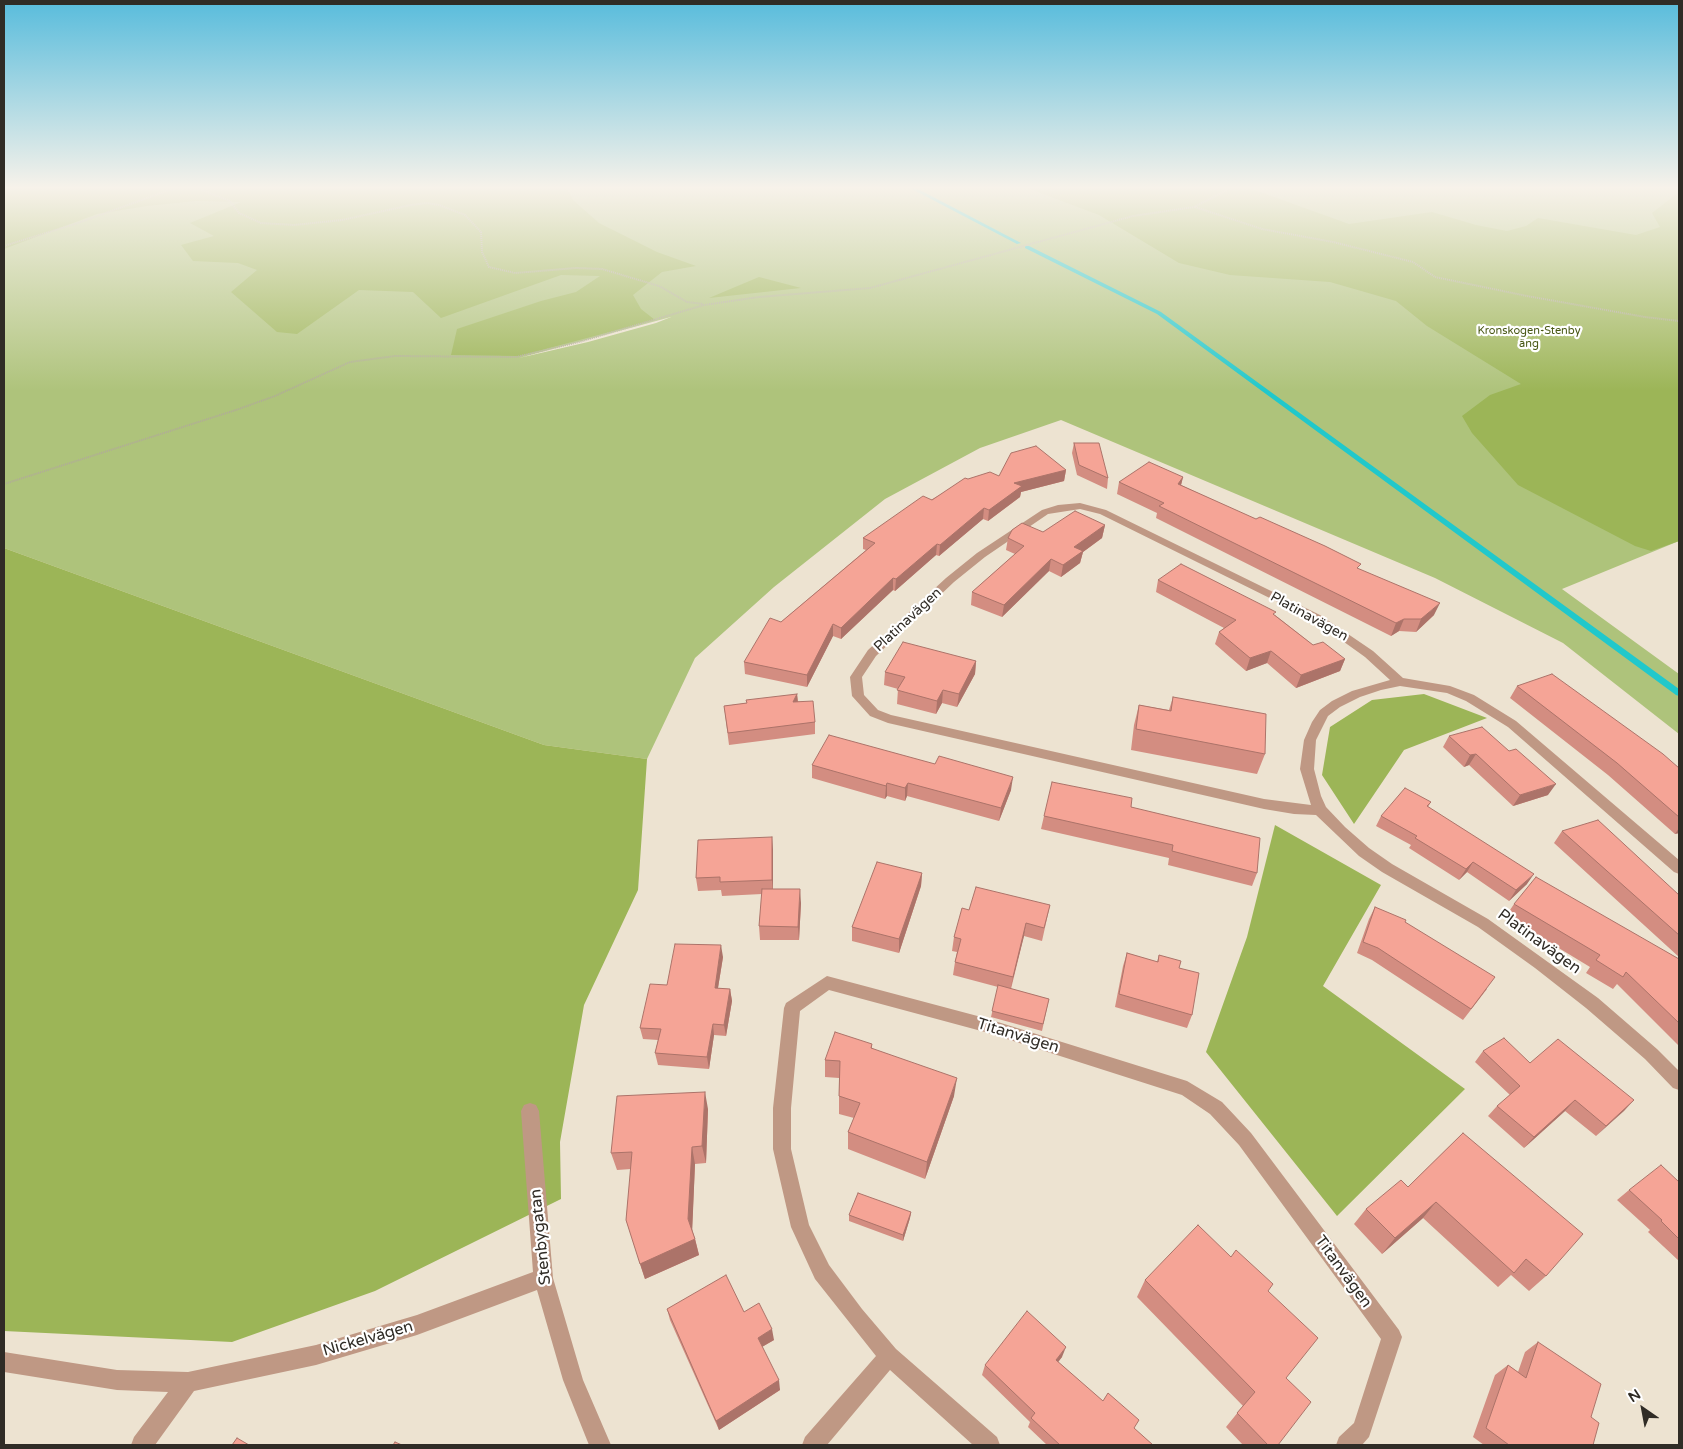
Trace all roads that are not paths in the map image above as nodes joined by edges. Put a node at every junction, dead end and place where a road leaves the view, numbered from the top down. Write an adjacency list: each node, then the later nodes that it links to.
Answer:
1 (1400, 682): 2 (street, Platinavägen); 2 (street, Platinavägen); 3 (street, Platinavägen)
2 (1320, 810): 4 (street, Platinavägen)
3 (1679, 868)
4 (1679, 1082)
5 (530, 1111): 6 (street, Stenbygatan)
6 (543, 1278): 9 (street, Nickelvägen); 11 (street, Stenbygatan)
7 (889, 1356): 12 (street); 13 (street, Titanvägen); 14 (street, Titanvägen)
8 (4, 1362): 9 (street, Nickelvägen)
9 (188, 1382): 10 (street)
10 (142, 1445)
11 (600, 1445)
12 (813, 1445)
13 (989, 1445)
14 (1347, 1445)

